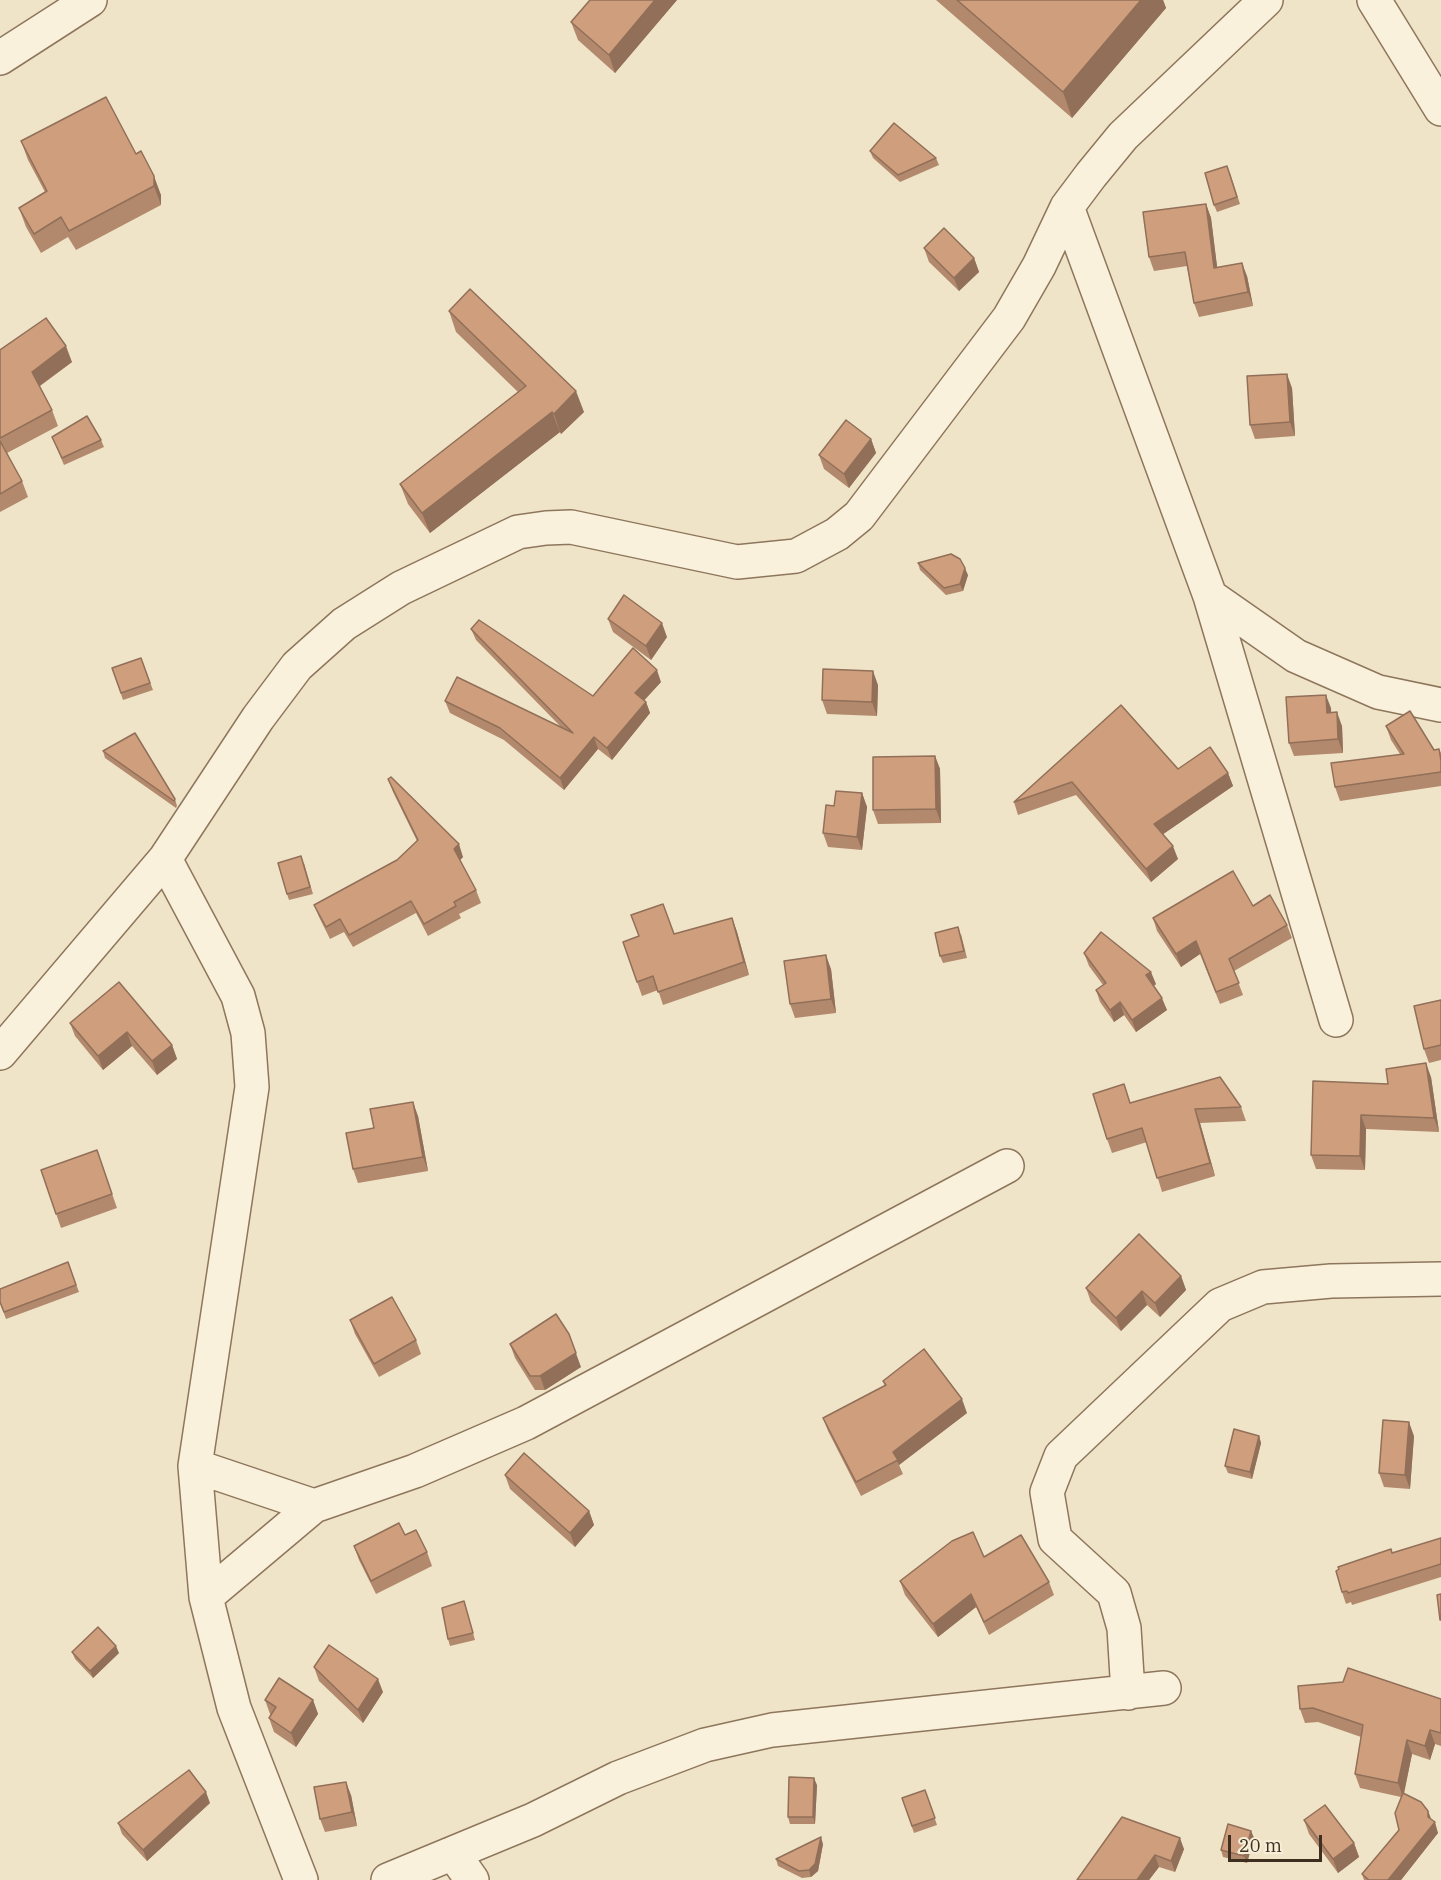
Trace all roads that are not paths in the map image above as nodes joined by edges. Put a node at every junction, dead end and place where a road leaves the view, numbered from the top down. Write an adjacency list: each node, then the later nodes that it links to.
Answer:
1 (90, 0): 4 (street)
2 (1266, 0): 6 (street)
3 (1374, 0): 5 (street)
4 (0, 58)
5 (1441, 110)
6 (1067, 207): 7 (street); 9 (street)
7 (1210, 596): 8 (street); 10 (street)
8 (1441, 705)
9 (165, 859): 11 (street); 14 (street)
10 (1336, 1020)
11 (0, 1053)
12 (1007, 1166): 15 (street)
13 (1441, 1279): 18 (street)
14 (195, 1466): 15 (street); 16 (street)
15 (314, 1506): 16 (street)
16 (206, 1597): 20 (street)
17 (1164, 1688): 18 (street)
18 (1128, 1693): 19 (street)
19 (453, 1853): 21 (street); 22 (street)
20 (301, 1880)
21 (388, 1880)
22 (472, 1880)

